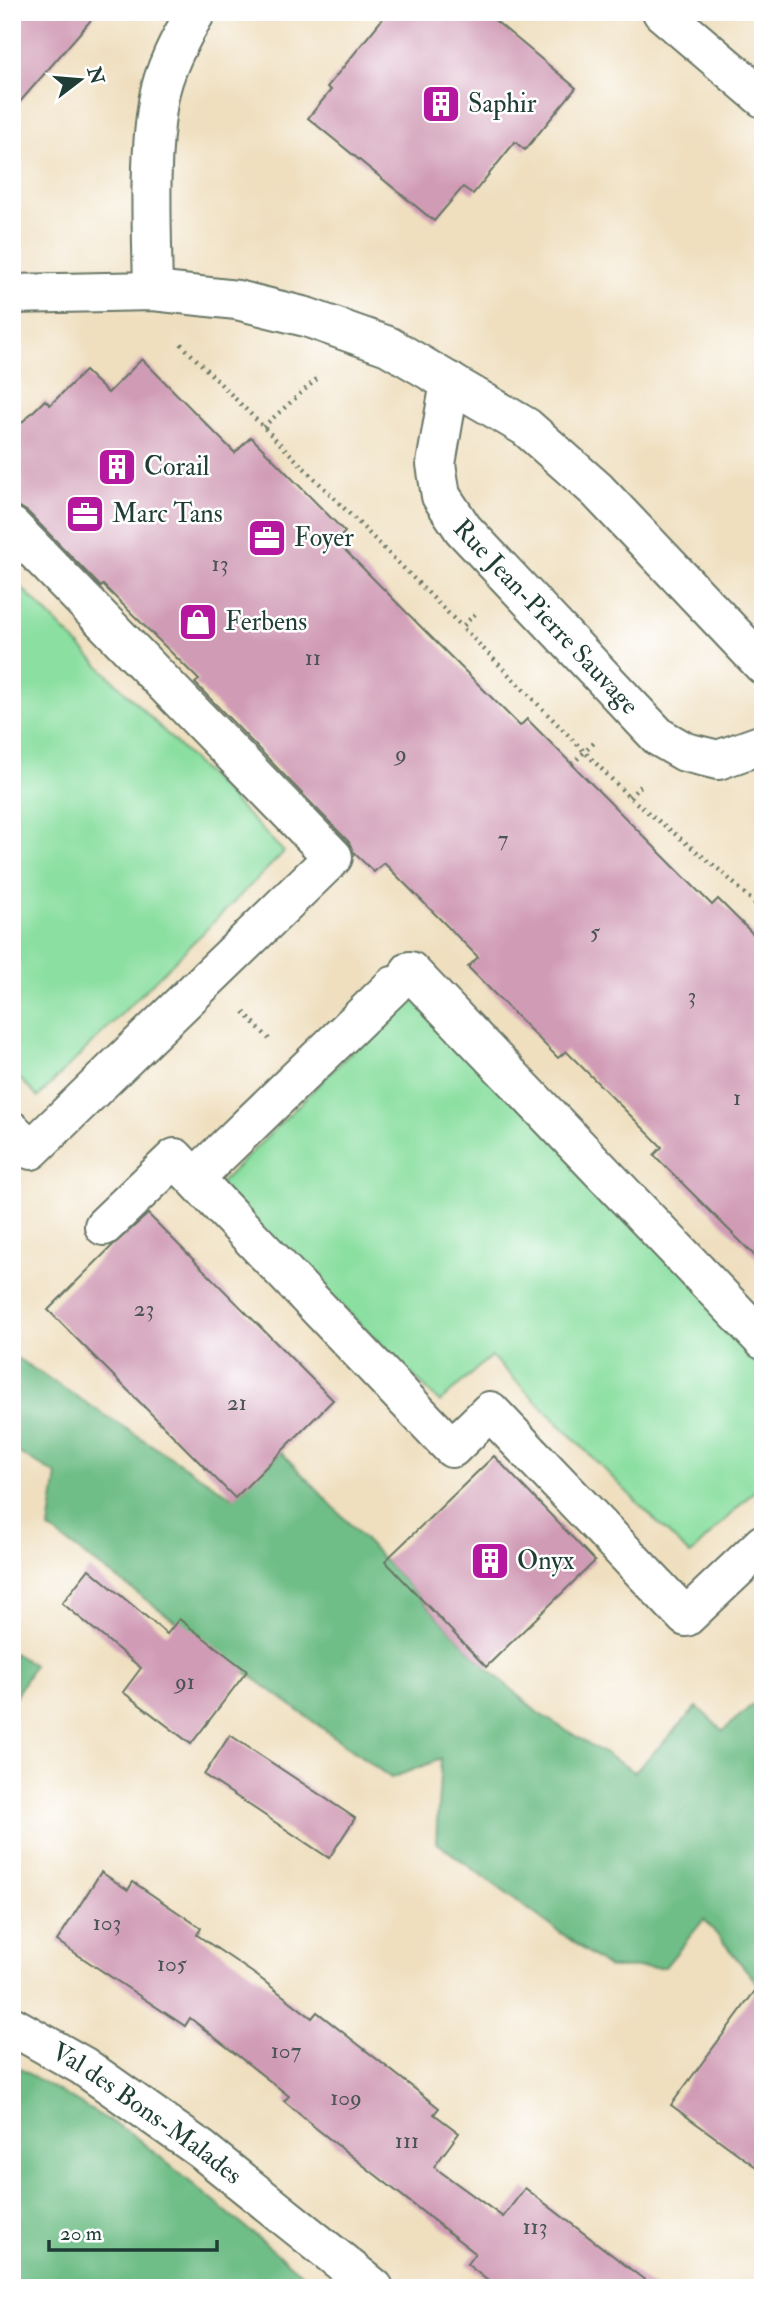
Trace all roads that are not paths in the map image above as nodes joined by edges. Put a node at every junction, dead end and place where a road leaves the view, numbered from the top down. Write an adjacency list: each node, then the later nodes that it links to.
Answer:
1 (195, 12): 4 (street)
2 (662, 12): 3 (street)
3 (763, 98)
4 (153, 291): 5 (street); 6 (street)
5 (12, 294)
6 (450, 382): 8 (street); 9 (street, Rue Jean-Pierre Sauvage)
7 (12, 527): 10 (street)
8 (763, 665)
9 (763, 744)
10 (12, 1131)
11 (208, 1165): 13 (street)
12 (104, 1226): 14 (street)
13 (763, 1340)
14 (763, 1544)
15 (12, 2026): 16 (street, Val des Bons-Malades)
16 (374, 2288)

